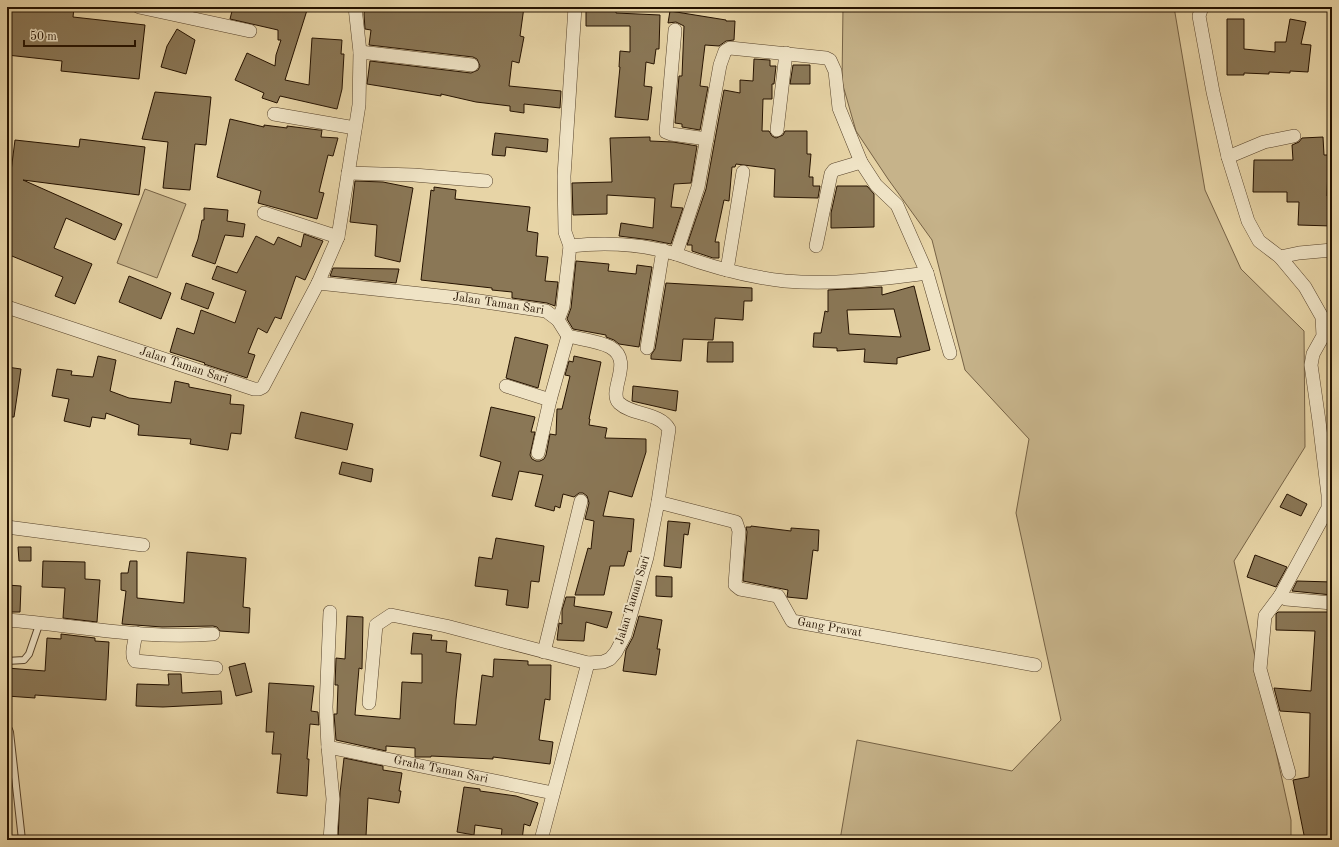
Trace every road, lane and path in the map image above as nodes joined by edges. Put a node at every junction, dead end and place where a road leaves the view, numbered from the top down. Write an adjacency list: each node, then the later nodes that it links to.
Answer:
1 (139, 7): 6 (street)
2 (355, 7): 7 (street)
3 (575, 7): 22 (street)
4 (1202, 7): 15 (street)
5 (675, 30): 14 (street)
6 (250, 32)
7 (360, 52): 9 (street); 11 (street)
8 (786, 53): 12 (street); 14 (street); 16 (street)
9 (472, 66)
10 (274, 114): 11 (street)
11 (355, 128): 18 (street)
12 (777, 130)
13 (1294, 136): 15 (street)
14 (707, 139): 26 (street)
15 (1228, 157): 27 (street)
16 (861, 162): 23 (street); 29 (street)
17 (743, 172): 28 (street)
18 (348, 173): 19 (street); 21 (street)
19 (486, 181)
20 (264, 213): 21 (street)
21 (338, 237): 30 (street)
22 (570, 246): 24 (street); 32 (street)
23 (816, 246)
24 (663, 250): 26 (street); 34 (street)
25 (1332, 250): 27 (street)
26 (676, 254): 28 (street)
27 (1280, 257): 43 (street)
28 (727, 270): 29 (street)
29 (927, 273): 35 (street)
30 (318, 283): 31 (street, Jalan Taman Sari); 32 (street, Jalan Taman Sari)
31 (7, 307)
32 (558, 320): 33 (street, Jalan Taman Sari)
33 (568, 336): 37 (street); 40 (street, Jalan Taman Sari)
34 (647, 348)
35 (950, 353)
36 (506, 386): 37 (street)
37 (550, 400): 38 (street)
38 (538, 454)
39 (581, 501): 50 (street)
40 (658, 502): 52 (street, Jalan Taman Sari); 53 (street, Gang Pravat)
41 (7, 527): 42 (street)
42 (143, 545)
43 (1280, 596): 44 (street); 58 (street)
44 (1332, 603)
45 (330, 612): 57 (street)
46 (7, 620): 47 (street)
47 (40, 622): 48 (street); 51 (lane)
48 (136, 633): 49 (street); 54 (street)
49 (213, 634)
50 (544, 652): 52 (street); 55 (street)
51 (7, 661)
52 (588, 663): 59 (street)
53 (1035, 665)
54 (216, 668)
55 (369, 703)
56 (7, 725): 60 (lane)
57 (328, 747): 59 (street, Graha Taman Sari); 61 (street)
58 (1288, 773)
59 (553, 793): 62 (street)
60 (22, 840)
61 (330, 840)
62 (541, 840)

